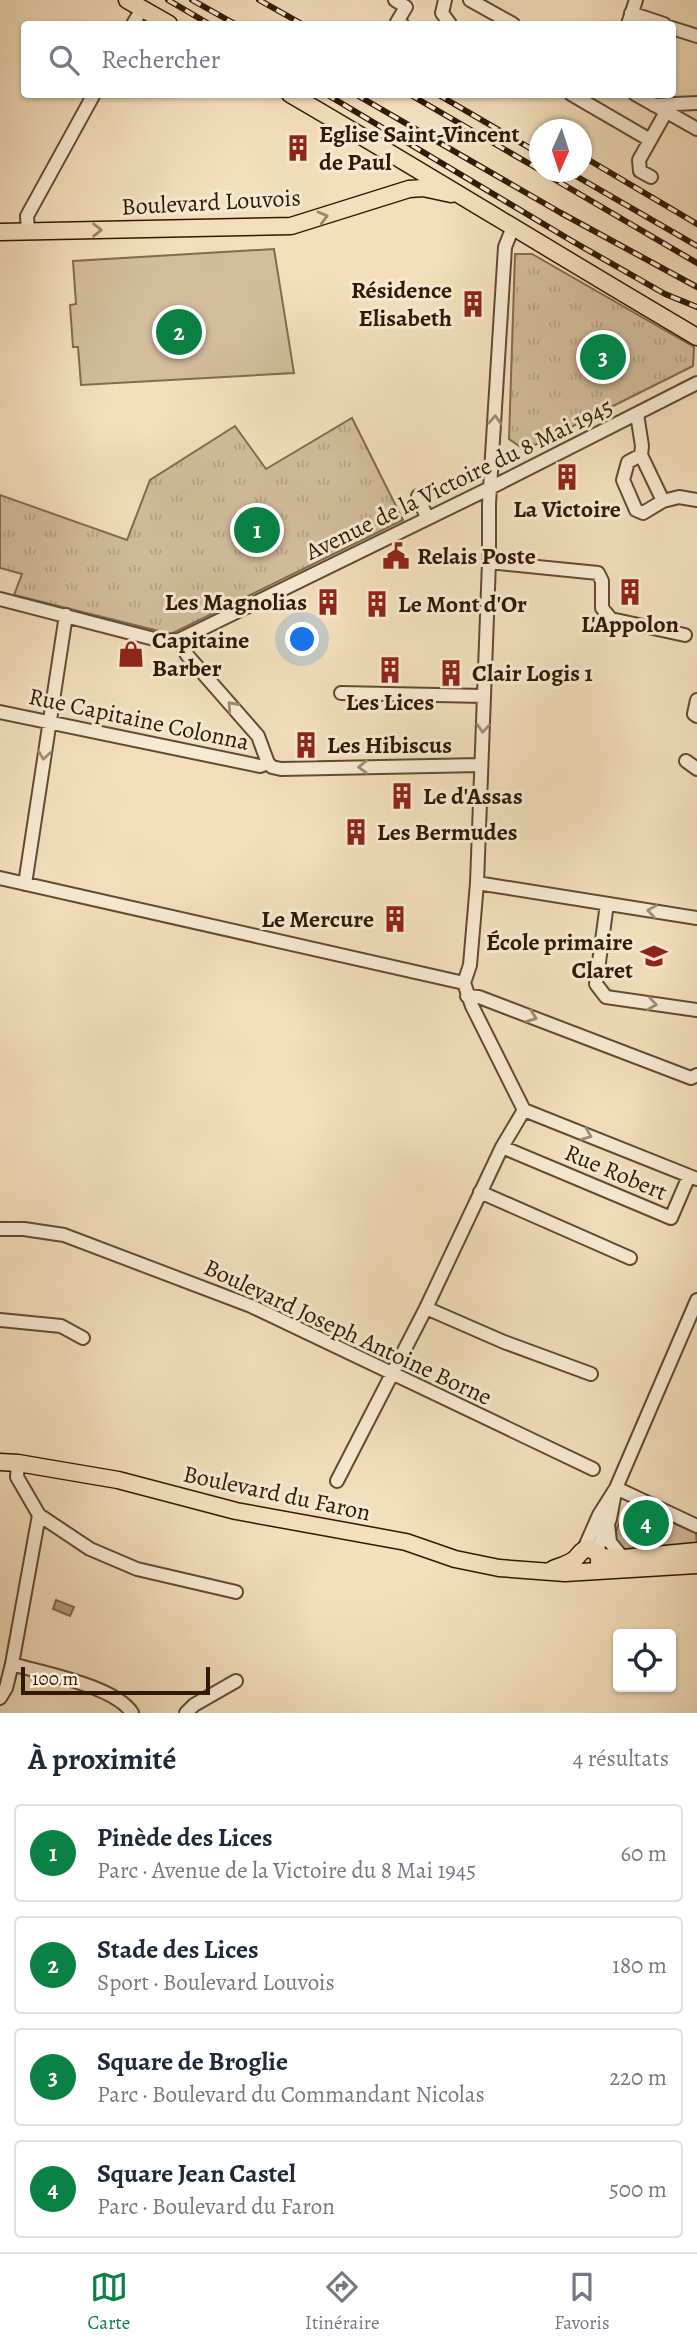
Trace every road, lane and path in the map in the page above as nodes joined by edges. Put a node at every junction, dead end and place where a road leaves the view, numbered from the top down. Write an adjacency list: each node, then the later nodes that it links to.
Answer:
1 (127, 0): 7 (main road)
2 (395, 0): 11 (street)
3 (439, 0): 12 (street)
4 (445, 0): 13 (street)
5 (470, 0): 14 (street)
6 (636, 0): 8 (street)
7 (142, 9): 9 (street); 10 (main road)
8 (629, 19)
9 (135, 21)
10 (164, 21)
11 (398, 21)
12 (441, 21)
13 (448, 21)
14 (508, 21)
15 (92, 98): 28 (street)
16 (297, 98): 25 (main road)
17 (578, 98): 23 (street)
18 (642, 98): 20 (street)
19 (697, 103): 20 (street)
20 (654, 105): 21 (street)
21 (666, 112): 22 (street); 23 (street)
22 (697, 129)
23 (650, 140): 24 (street)
24 (644, 161)
25 (461, 196): 26 (main road); 28 (main road, Boulevard Louvois, one-way to 25)
26 (513, 227): 29 (main road); 33 (street, one-way to 26)
27 (0, 232): 28 (main road, Boulevard Louvois)
28 (29, 232)
29 (697, 337)
30 (697, 383): 31 (street, Avenue de la Victoire du 8 Mai 1945)
31 (637, 414): 32 (street); 33 (street, Avenue de la Victoire du 8 Mai 1945)
32 (641, 455): 36 (street); 36 (street)
33 (490, 488): 37 (street, Avenue de la Victoire du 8 Mai 1945); 38 (street)
34 (418, 496): 37 (street)
35 (697, 500): 36 (street)
36 (663, 501)
37 (427, 518): 42 (street, Avenue de la Victoire du 8 Mai 1945)
38 (489, 562): 41 (street); 44 (street)
39 (0, 599): 40 (street)
40 (66, 615): 42 (street); 48 (street)
41 (685, 635)
42 (179, 640): 50 (street, one-way to 42)
43 (341, 693): 44 (street)
44 (484, 696): 51 (street, one-way to 51)
45 (697, 700): 47 (street)
46 (0, 712): 48 (street, Rue Capitaine Colonna)
47 (697, 716)
48 (49, 722): 50 (street, Rue Capitaine Colonna); 55 (street, one-way to 55)
49 (685, 761): 52 (street)
50 (268, 762): 51 (street, Rue Capitaine Colonna, one-way to 50)
51 (481, 765): 54 (street)
52 (697, 769)
53 (0, 878): 55 (street)
54 (477, 883): 56 (street); 58 (street)
55 (24, 884): 58 (street)
56 (607, 904): 57 (street, one-way to 56); 59 (street, one-way to 59)
57 (697, 918)
58 (466, 989): 60 (street, one-way to 60); 61 (street)
59 (697, 1010)
60 (697, 1075)
61 (524, 1110): 62 (street); 63 (street, one-way to 63)
62 (502, 1147): 63 (street, Rue Robert); 64 (street)
63 (693, 1177)
64 (480, 1192): 66 (street); 68 (street)
65 (0, 1229): 71 (street, Boulevard Joseph Antoine Borne)
66 (630, 1258)
67 (697, 1300): 77 (street)
68 (426, 1308): 71 (street); 72 (street)
69 (0, 1320): 70 (street)
70 (83, 1338)
71 (391, 1373): 75 (street, Boulevard Joseph Antoine Borne); 76 (street)
72 (591, 1374)
73 (0, 1462): 74 (main road, Boulevard du Faron)
74 (18, 1463): 78 (street); 83 (main road, Boulevard du Faron)
75 (593, 1469)
76 (337, 1481)
77 (616, 1488): 79 (street); 80 (street); 83 (street)
78 (39, 1515): 85 (street); 86 (street)
79 (608, 1524): 82 (street); 83 (street)
80 (697, 1526)
81 (697, 1551): 82 (main road, Boulevard du Faron)
82 (623, 1558): 83 (main road, Boulevard du Faron)
83 (590, 1559): 84 (main road, Boulevard du Faron)
84 (697, 1565)
85 (236, 1592)
86 (12, 1664): 88 (street); 89 (street)
87 (236, 1681): 90 (street)
88 (0, 1698)
89 (132, 1713)
90 (186, 1713)

